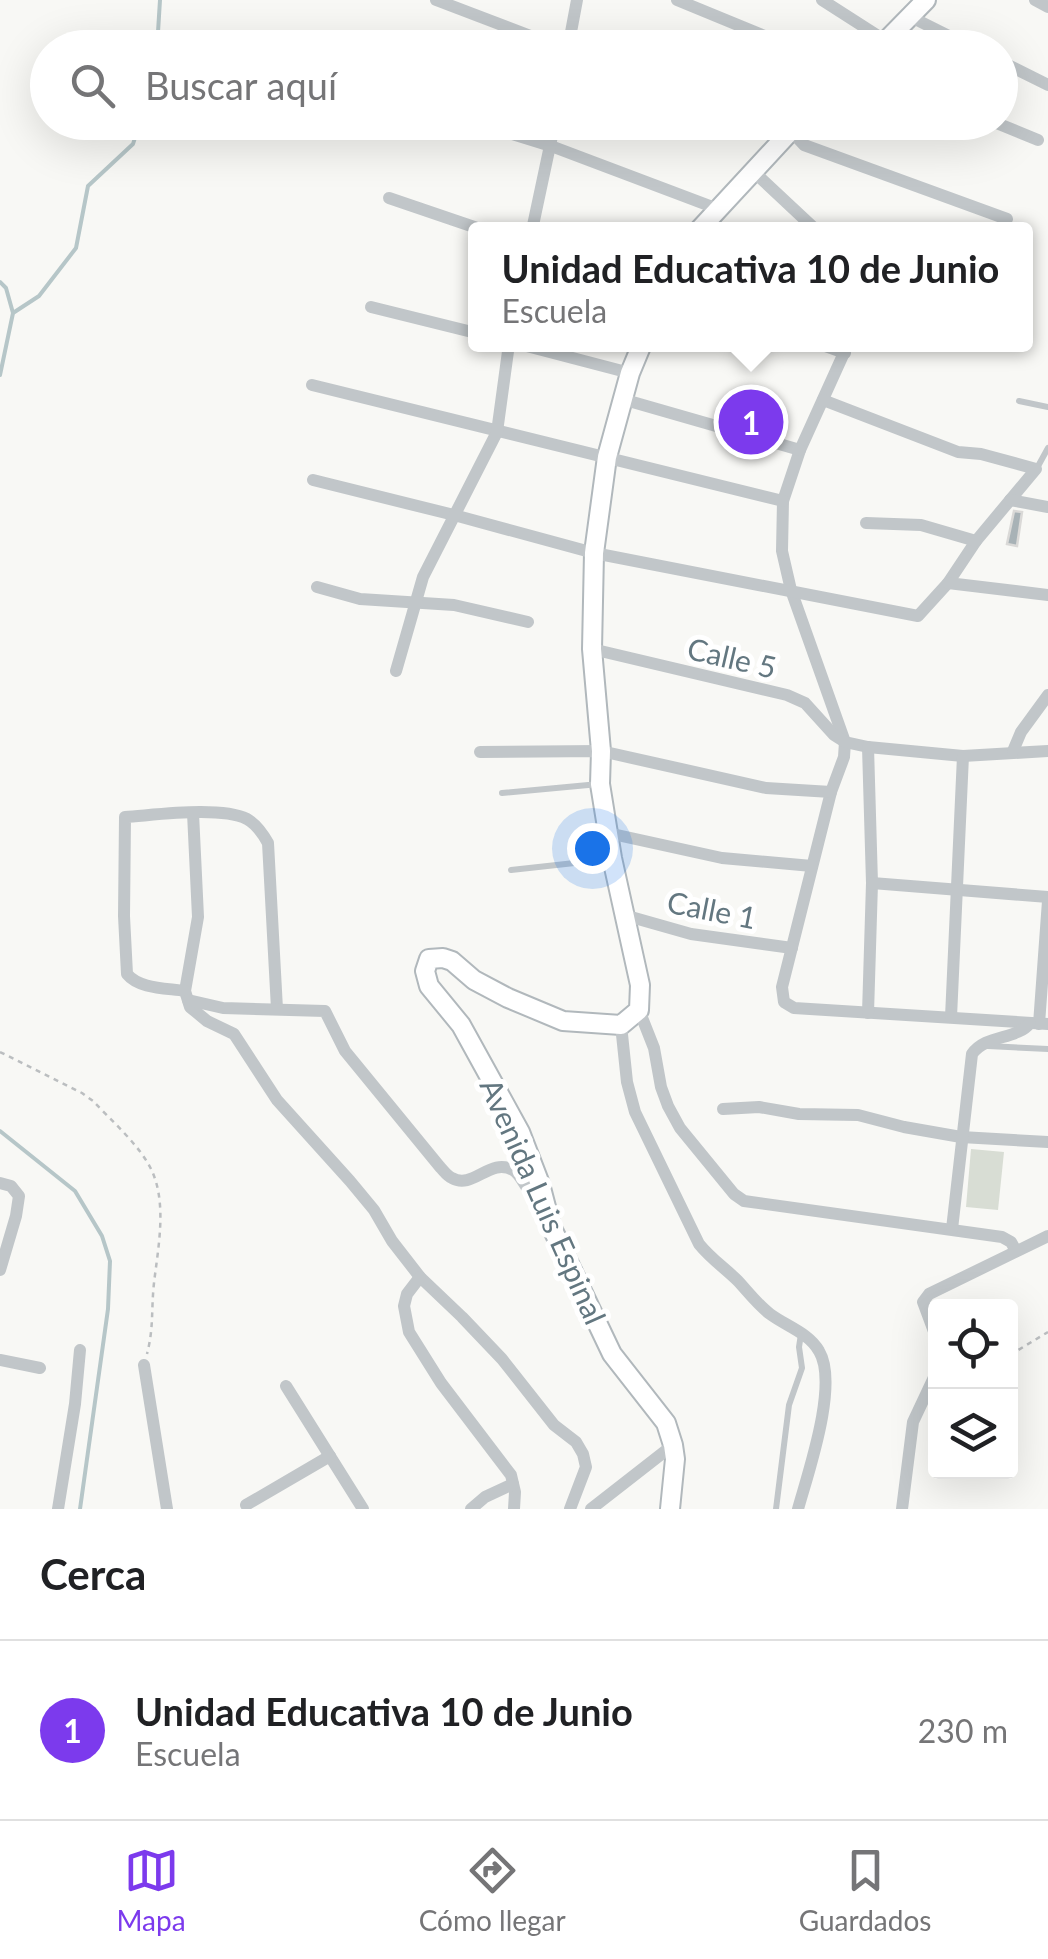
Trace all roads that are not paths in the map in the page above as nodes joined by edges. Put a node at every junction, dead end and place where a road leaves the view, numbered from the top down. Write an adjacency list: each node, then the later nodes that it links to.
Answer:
1 (436, 0): 9 (street)
2 (578, 0): 10 (street)
3 (677, 0): 11 (street)
4 (822, 0): 12 (street)
5 (926, 0): 8 (street)
6 (1035, 0): 7 (street)
7 (1048, 6)
8 (909, 16): 13 (street); 14 (street)
9 (517, 30)
10 (570, 30)
11 (750, 30)
12 (863, 30)
13 (896, 30)
14 (937, 30)
15 (1018, 70): 16 (street)
16 (1048, 84)
17 (1018, 132): 22 (street)
18 (531, 140): 23 (street)
19 (551, 140): 23 (street)
20 (782, 140): 24 (street)
21 (802, 140): 27 (street)
22 (1038, 140)
23 (550, 146): 26 (street); 28 (street)
24 (753, 171): 26 (street); 30 (street)
25 (389, 198): 31 (street)
26 (718, 209): 29 (street)
27 (1008, 219)
28 (534, 222)
29 (706, 222)
30 (807, 222)
31 (468, 225)
32 (371, 307): 33 (street)
33 (468, 332)
34 (508, 352): 44 (street)
35 (550, 352): 38 (street)
36 (639, 352): 38 (street)
37 (845, 352): 41 (street)
38 (630, 373): 40 (street)
39 (312, 385): 44 (street)
40 (622, 400): 46 (street); 47 (street)
41 (823, 400): 46 (street); 48 (street)
42 (1019, 400): 43 (lane)
43 (1048, 407)
44 (497, 432): 47 (street); 53 (street)
45 (1048, 448): 48 (lane)
46 (800, 450): 51 (street)
47 (608, 457): 51 (street); 56 (street)
48 (1036, 469): 50 (street)
49 (313, 480): 53 (street)
50 (1010, 500): 52 (street); 55 (street)
51 (783, 501): 59 (street)
52 (1048, 507)
53 (454, 514): 56 (street); 61 (street)
54 (866, 523): 55 (street)
55 (976, 541): 57 (street)
56 (594, 553): 59 (street); 63 (street)
57 (948, 583): 59 (street); 60 (street)
58 (318, 587): 61 (street)
59 (791, 590): 66 (street)
60 (1048, 595)
61 (416, 602): 62 (street); 64 (street)
62 (528, 622)
63 (592, 650): 66 (street, Calle 5); 69 (street)
64 (396, 670)
65 (1048, 696): 70 (street)
66 (844, 742): 67 (street); 74 (street)
67 (868, 746): 72 (street); 81 (street)
68 (1048, 750): 70 (street)
69 (601, 751): 71 (street); 73 (street); 74 (street)
70 (1014, 751): 72 (street)
71 (480, 752)
72 (963, 756): 82 (street)
73 (600, 784): 75 (lane); 77 (street)
74 (831, 792): 79 (street)
75 (502, 793)
76 (193, 813): 86 (street); 86 (street); 87 (street)
77 (608, 833): 78 (street); 79 (street)
78 (612, 858): 80 (lane); 84 (street)
79 (812, 866): 85 (street)
80 (511, 870)
81 (872, 882): 82 (street); 89 (street)
82 (956, 888): 83 (street); 90 (street)
83 (1048, 899): 91 (street)
84 (624, 914): 85 (street, Calle 1); 88 (street)
85 (792, 948): 89 (street)
86 (187, 995): 87 (street); 104 (street)
87 (277, 1009): 99 (street)
88 (639, 1010): 92 (street); 100 (street)
89 (868, 1013): 90 (street)
90 (950, 1017): 91 (street)
91 (1039, 1024): 93 (street)
92 (620, 1025): 99 (street, Avenida Luis Espinal); 106 (street)
93 (982, 1044): 94 (lane); 96 (street)
94 (1048, 1048)
95 (723, 1109): 96 (street)
96 (962, 1137): 97 (street); 100 (street)
97 (1048, 1142)
98 (0, 1183): 103 (street)
99 (542, 1192): 113 (street, Avenida Luis Espinal)
100 (952, 1228): 102 (street)
101 (1048, 1236): 102 (street)
102 (1016, 1251): 105 (street)
103 (0, 1270)
104 (420, 1277): 115 (street); 122 (street)
105 (928, 1318)
106 (802, 1334): 125 (lane); 126 (street)
107 (80, 1350): 117 (street)
108 (0, 1360): 110 (street)
109 (144, 1365): 118 (street)
110 (40, 1368)
111 (286, 1386): 114 (street)
112 (928, 1389): 127 (street)
113 (673, 1446): 123 (street); 124 (street, Avenida Luis Espinal)
114 (330, 1456): 116 (street); 119 (street)
115 (514, 1484): 120 (street); 121 (street)
116 (246, 1505)
117 (58, 1509)
118 (167, 1509)
119 (363, 1509)
120 (471, 1509)
121 (514, 1509)
122 (570, 1509)
123 (590, 1509)
124 (670, 1509)
125 (776, 1509)
126 (798, 1509)
127 (902, 1509)

